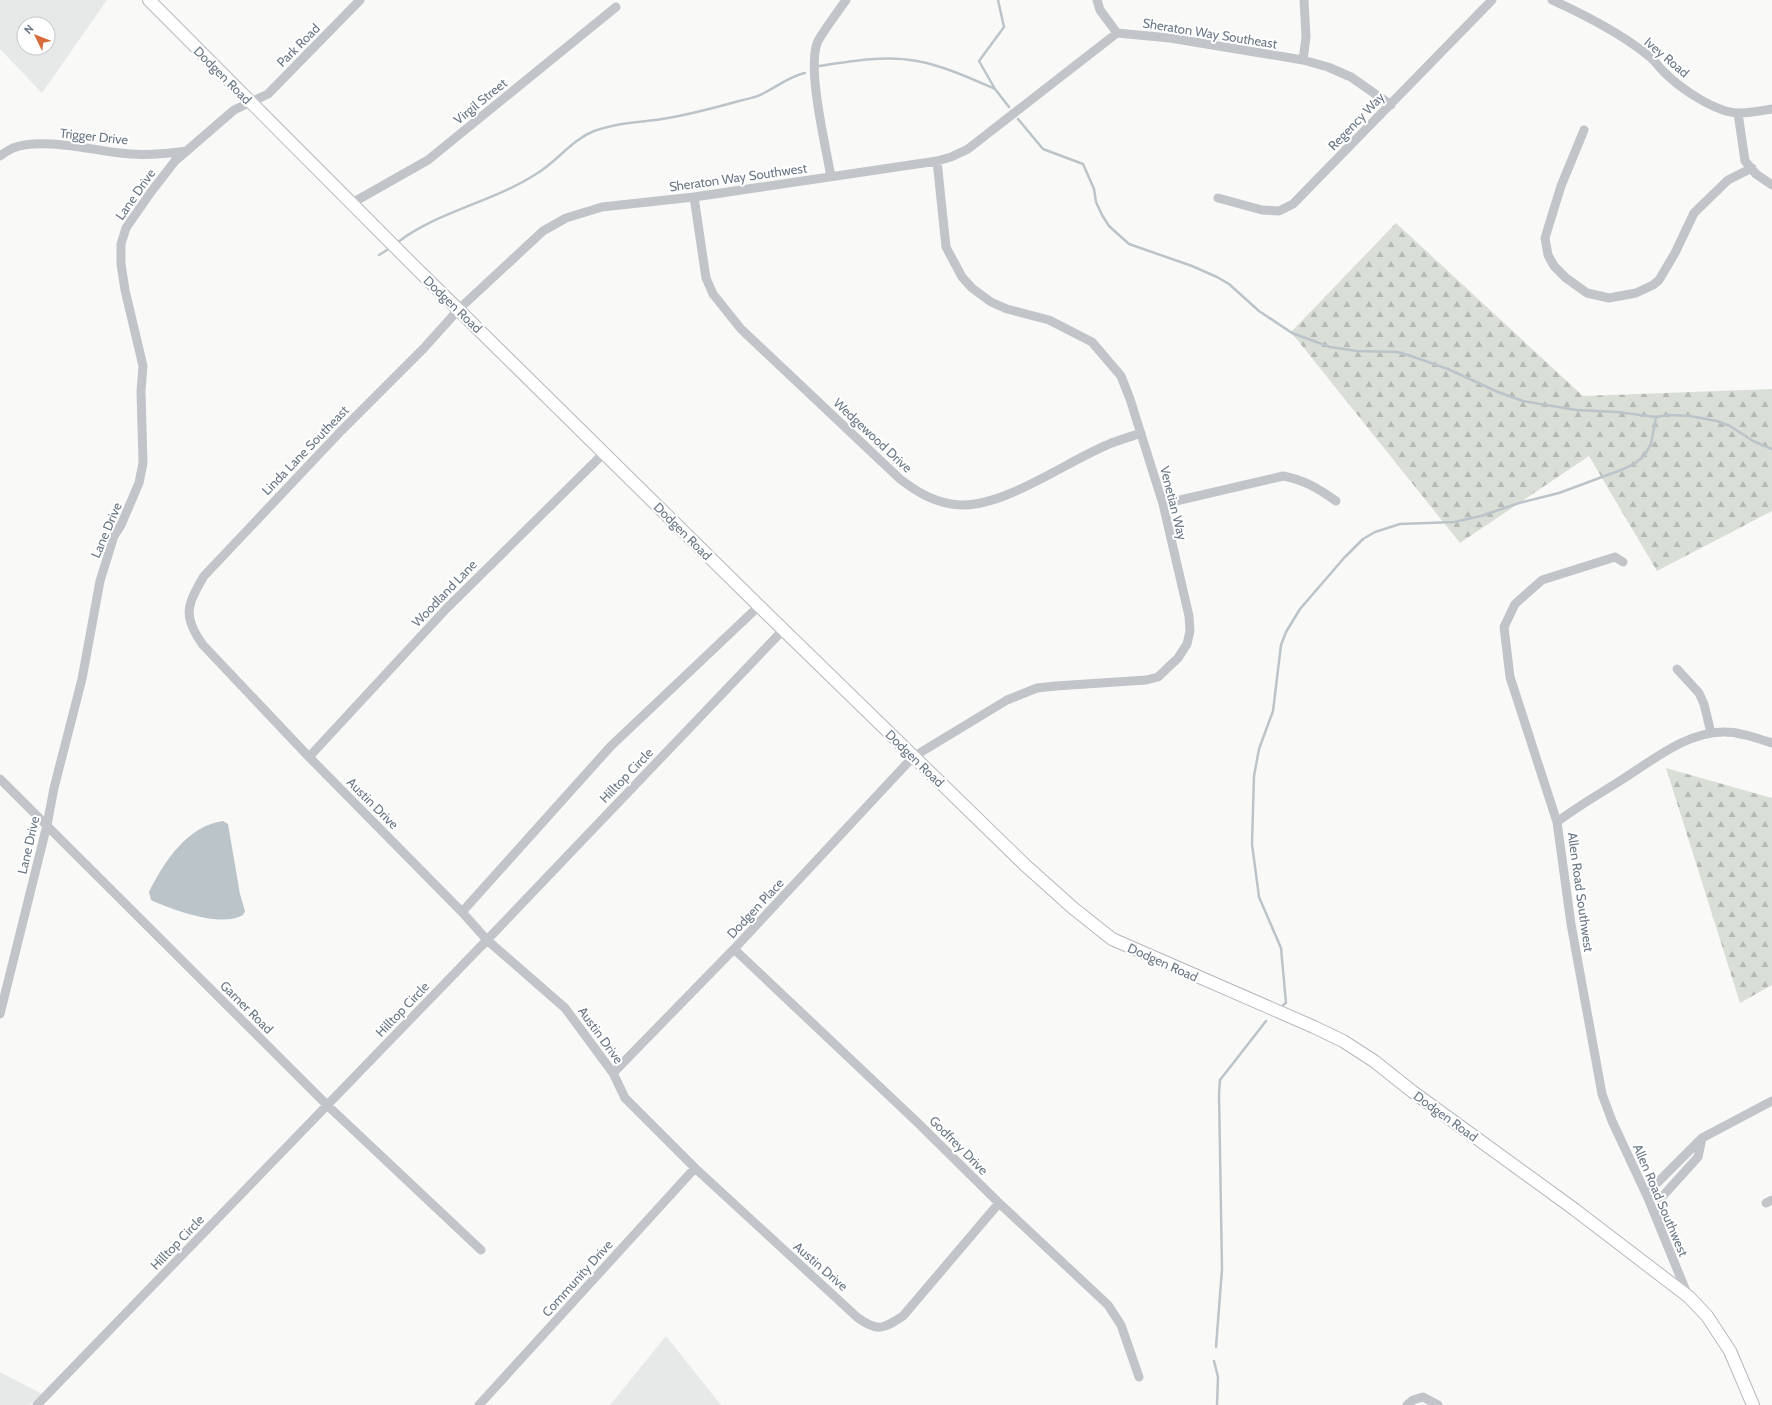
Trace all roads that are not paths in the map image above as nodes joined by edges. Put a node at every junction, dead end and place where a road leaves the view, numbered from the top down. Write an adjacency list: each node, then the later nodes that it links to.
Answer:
1 (148, 0): 11 (street, Dodgen Road)
2 (360, 0): 11 (street, Park Road)
3 (846, 0): 20 (street)
4 (1097, 0): 9 (street)
5 (1304, 0): 10 (street)
6 (1492, 0): 12 (street, Regency Way)
7 (1552, 0): 14 (street, Ivey Road)
8 (616, 7): 24 (street, Virgil Street)
9 (1117, 33): 10 (street, Sheraton Way Southeast); 18 (street, Sheraton Way Southwest)
10 (1303, 60): 12 (street, Sheraton Way Southeast)
11 (250, 103): 16 (street, Lane Drive); 24 (street, Dodgen Road)
12 (1390, 104): 23 (street, Regency Way)
13 (1772, 109): 14 (street, Ivey Road)
14 (1738, 113): 19 (street)
15 (1584, 130): 19 (street)
16 (187, 151): 17 (street, Trigger Drive); 41 (street, Lane Drive)
17 (0, 156)
18 (937, 161): 20 (street, Sheraton Way Southwest); 26 (street, Venetian Way)
19 (1752, 168): 21 (street)
20 (831, 177): 22 (street, Sheraton Way Southwest)
21 (1772, 186)
22 (694, 197): 25 (street, Sheraton Way Southwest); 26 (street, Wedgewood Drive)
23 (1218, 198)
24 (352, 203): 25 (street, Dodgen Road)
25 (459, 309): 27 (street, Dodgen Road); 32 (street, Linda Lane Southeast)
26 (1141, 433): 29 (street, Venetian Way)
27 (604, 453): 31 (street, Dodgen Road); 37 (street, Woodland Lane)
28 (1336, 501): 29 (street)
29 (1163, 504): 38 (street, Venetian Way)
30 (1623, 562): 40 (street, Allen Road Southwest)
31 (759, 606): 33 (street, Dodgen Road); 42 (street)
32 (190, 619): 37 (street, Austin Drive)
33 (784, 629): 38 (street, Dodgen Road); 43 (street, Hilltop Circle)
34 (1677, 669): 35 (street)
35 (1711, 733): 36 (street); 40 (street)
36 (1772, 743)
37 (308, 757): 42 (street, Austin Drive)
38 (913, 757): 44 (street, Dodgen Place); 58 (street, Dodgen Road)
39 (0, 779): 41 (street, Garner Road)
40 (1557, 822): 53 (street, Allen Road Southwest)
41 (47, 825): 45 (street, Lane Drive); 48 (street, Garner Road)
42 (462, 912): 43 (street, Austin Drive)
43 (487, 940): 46 (street, Austin Drive); 48 (street, Hilltop Circle)
44 (734, 950): 46 (street, Dodgen Place); 55 (street, Godfrey Drive)
45 (0, 1014)
46 (613, 1073): 51 (street, Austin Drive)
47 (1772, 1101): 49 (street)
48 (327, 1105): 57 (street, Garner Road); 60 (street, Hilltop Circle)
49 (1702, 1138): 50 (street); 52 (street)
50 (1675, 1165): 52 (street); 53 (street)
51 (695, 1168): 55 (street, Austin Drive); 61 (street, Community Drive)
52 (1683, 1174): 54 (street)
53 (1648, 1198): 54 (street); 56 (street, Allen Road Southwest)
54 (1661, 1198): 56 (street)
55 (999, 1203): 59 (street, Godfrey Drive)
56 (1664, 1237): 58 (street, Allen Road Southwest)
57 (481, 1250)
58 (1689, 1298): 64 (street, Dodgen Road)
59 (1139, 1377)
60 (37, 1405)
61 (479, 1405)
62 (1407, 1405): 63 (street)
63 (1438, 1405)
64 (1753, 1405)

